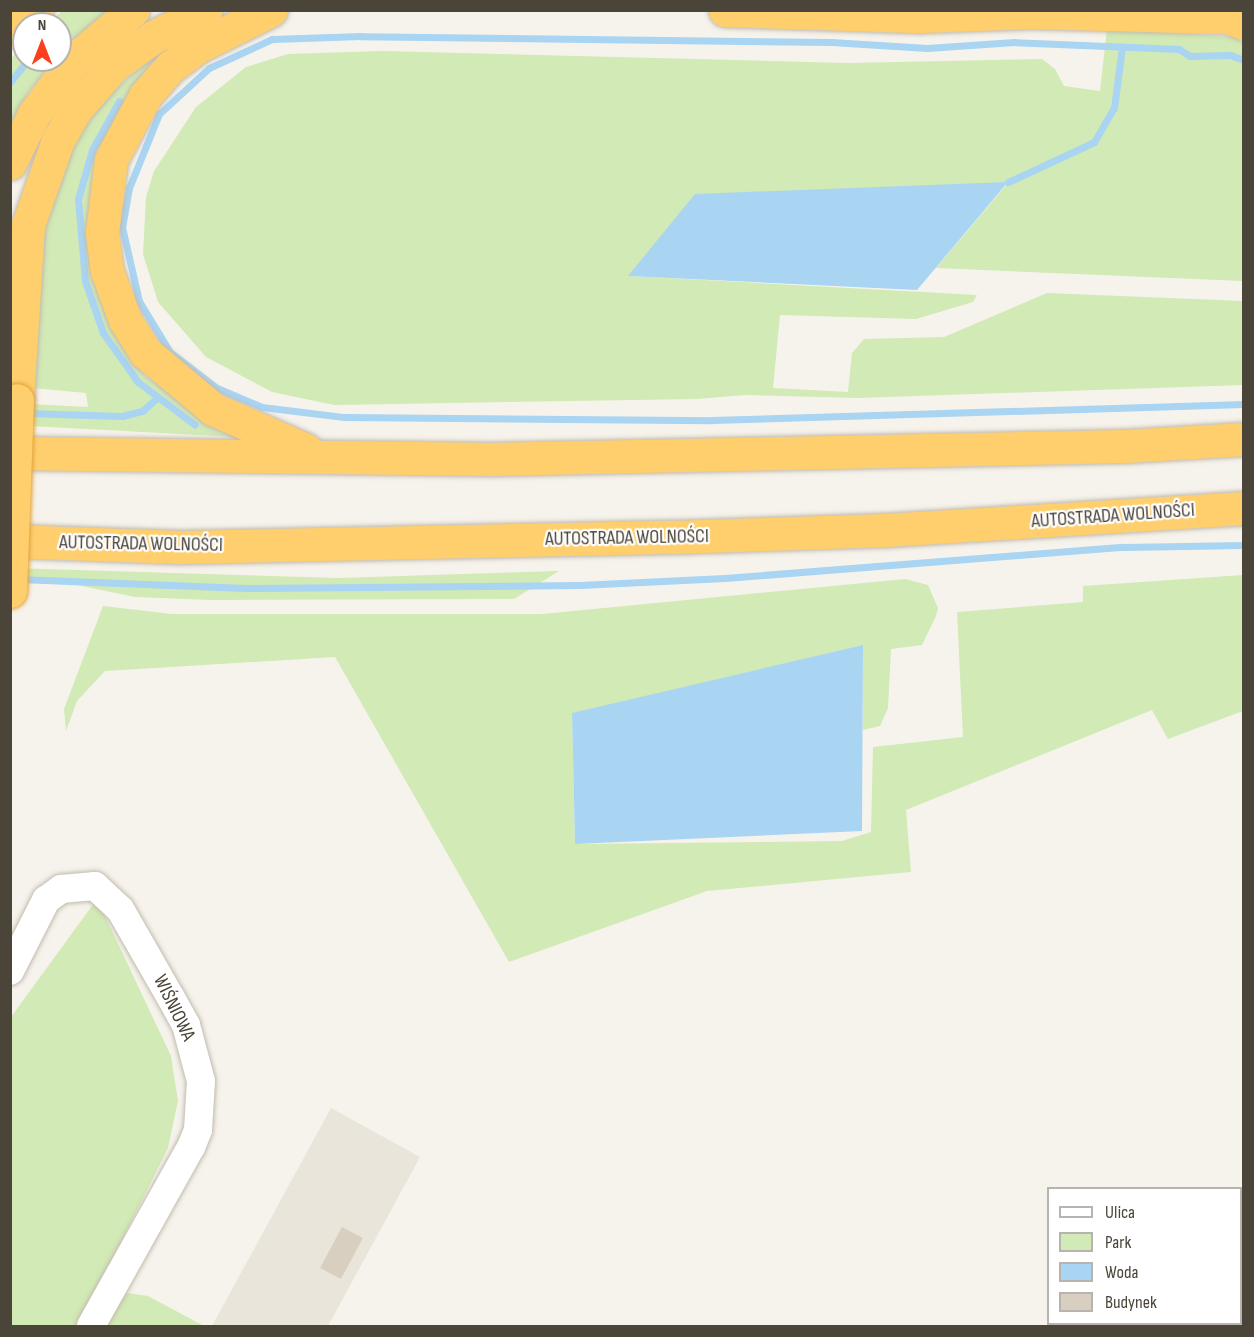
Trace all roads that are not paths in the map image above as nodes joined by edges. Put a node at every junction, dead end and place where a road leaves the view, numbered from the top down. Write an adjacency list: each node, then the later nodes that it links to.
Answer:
1 (37, 10): 7 (highway)
2 (133, 10): 8 (highway)
3 (206, 10): 14 (highway, bridge)
4 (270, 10): 11 (highway)
5 (725, 10): 6 (highway)
6 (1244, 22)
7 (10, 32)
8 (10, 163)
9 (1244, 439): 11 (highway)
10 (10, 453): 11 (highway)
11 (324, 457)
12 (1244, 508): 13 (highway, AUTOSTRADA WOLNOŚCI)
13 (10, 541)
14 (10, 591)
15 (10, 971): 16 (street, WIŚNIOWA)
16 (91, 1326)

